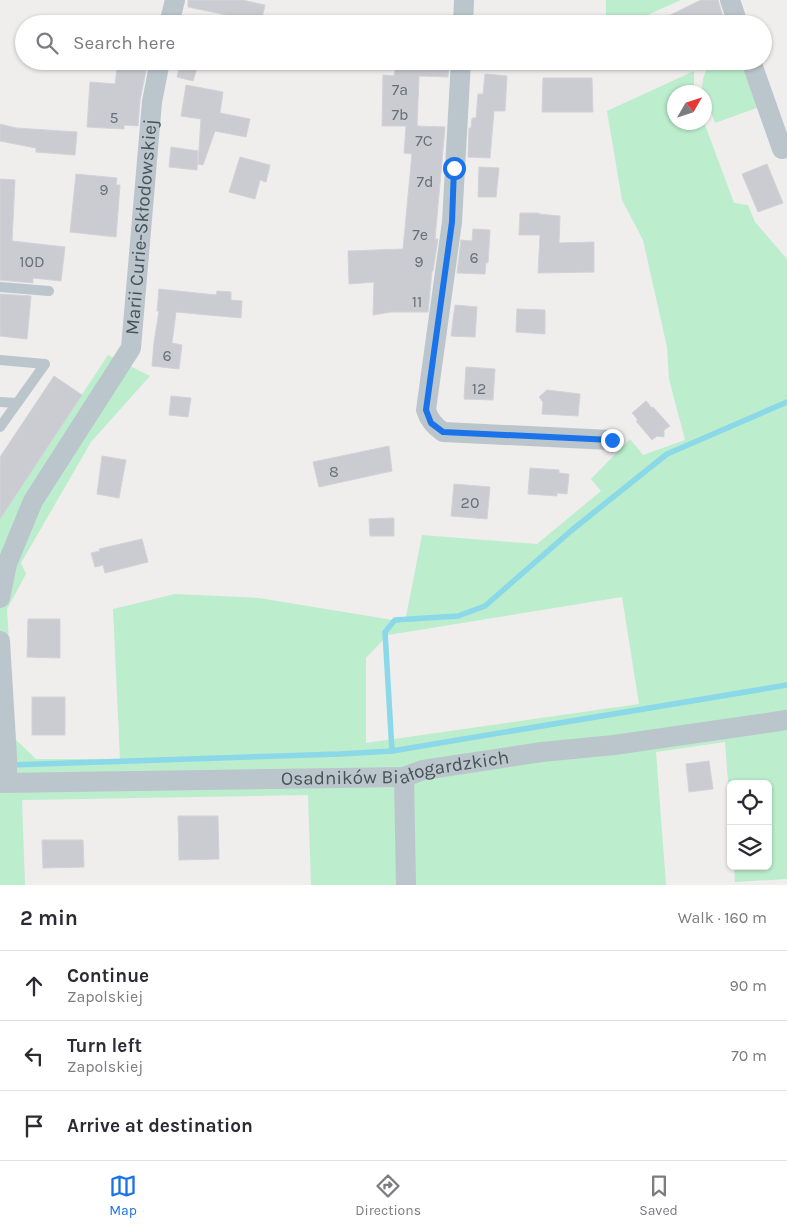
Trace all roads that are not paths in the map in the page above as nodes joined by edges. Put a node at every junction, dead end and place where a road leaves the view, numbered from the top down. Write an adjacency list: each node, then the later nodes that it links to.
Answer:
1 (174, 0): 4 (street)
2 (464, 0): 5 (street)
3 (730, 0): 6 (street)
4 (171, 15)
5 (463, 15)
6 (735, 15)
7 (158, 70): 18 (street, Marii Curie-Skłodowskiej)
8 (460, 70): 17 (street)
9 (754, 70): 10 (street)
10 (782, 149)
11 (0, 287): 12 (lane)
12 (49, 291)
13 (0, 360): 15 (lane)
14 (0, 402): 15 (lane)
15 (17, 404): 16 (lane)
16 (0, 427)
17 (612, 440)
18 (0, 598)
19 (0, 641): 21 (street)
20 (787, 720): 22 (street, Osadników Białogardzkich)
21 (5, 774): 22 (street, Osadników Białogardzkich)
22 (404, 777): 23 (street)
23 (406, 885)

